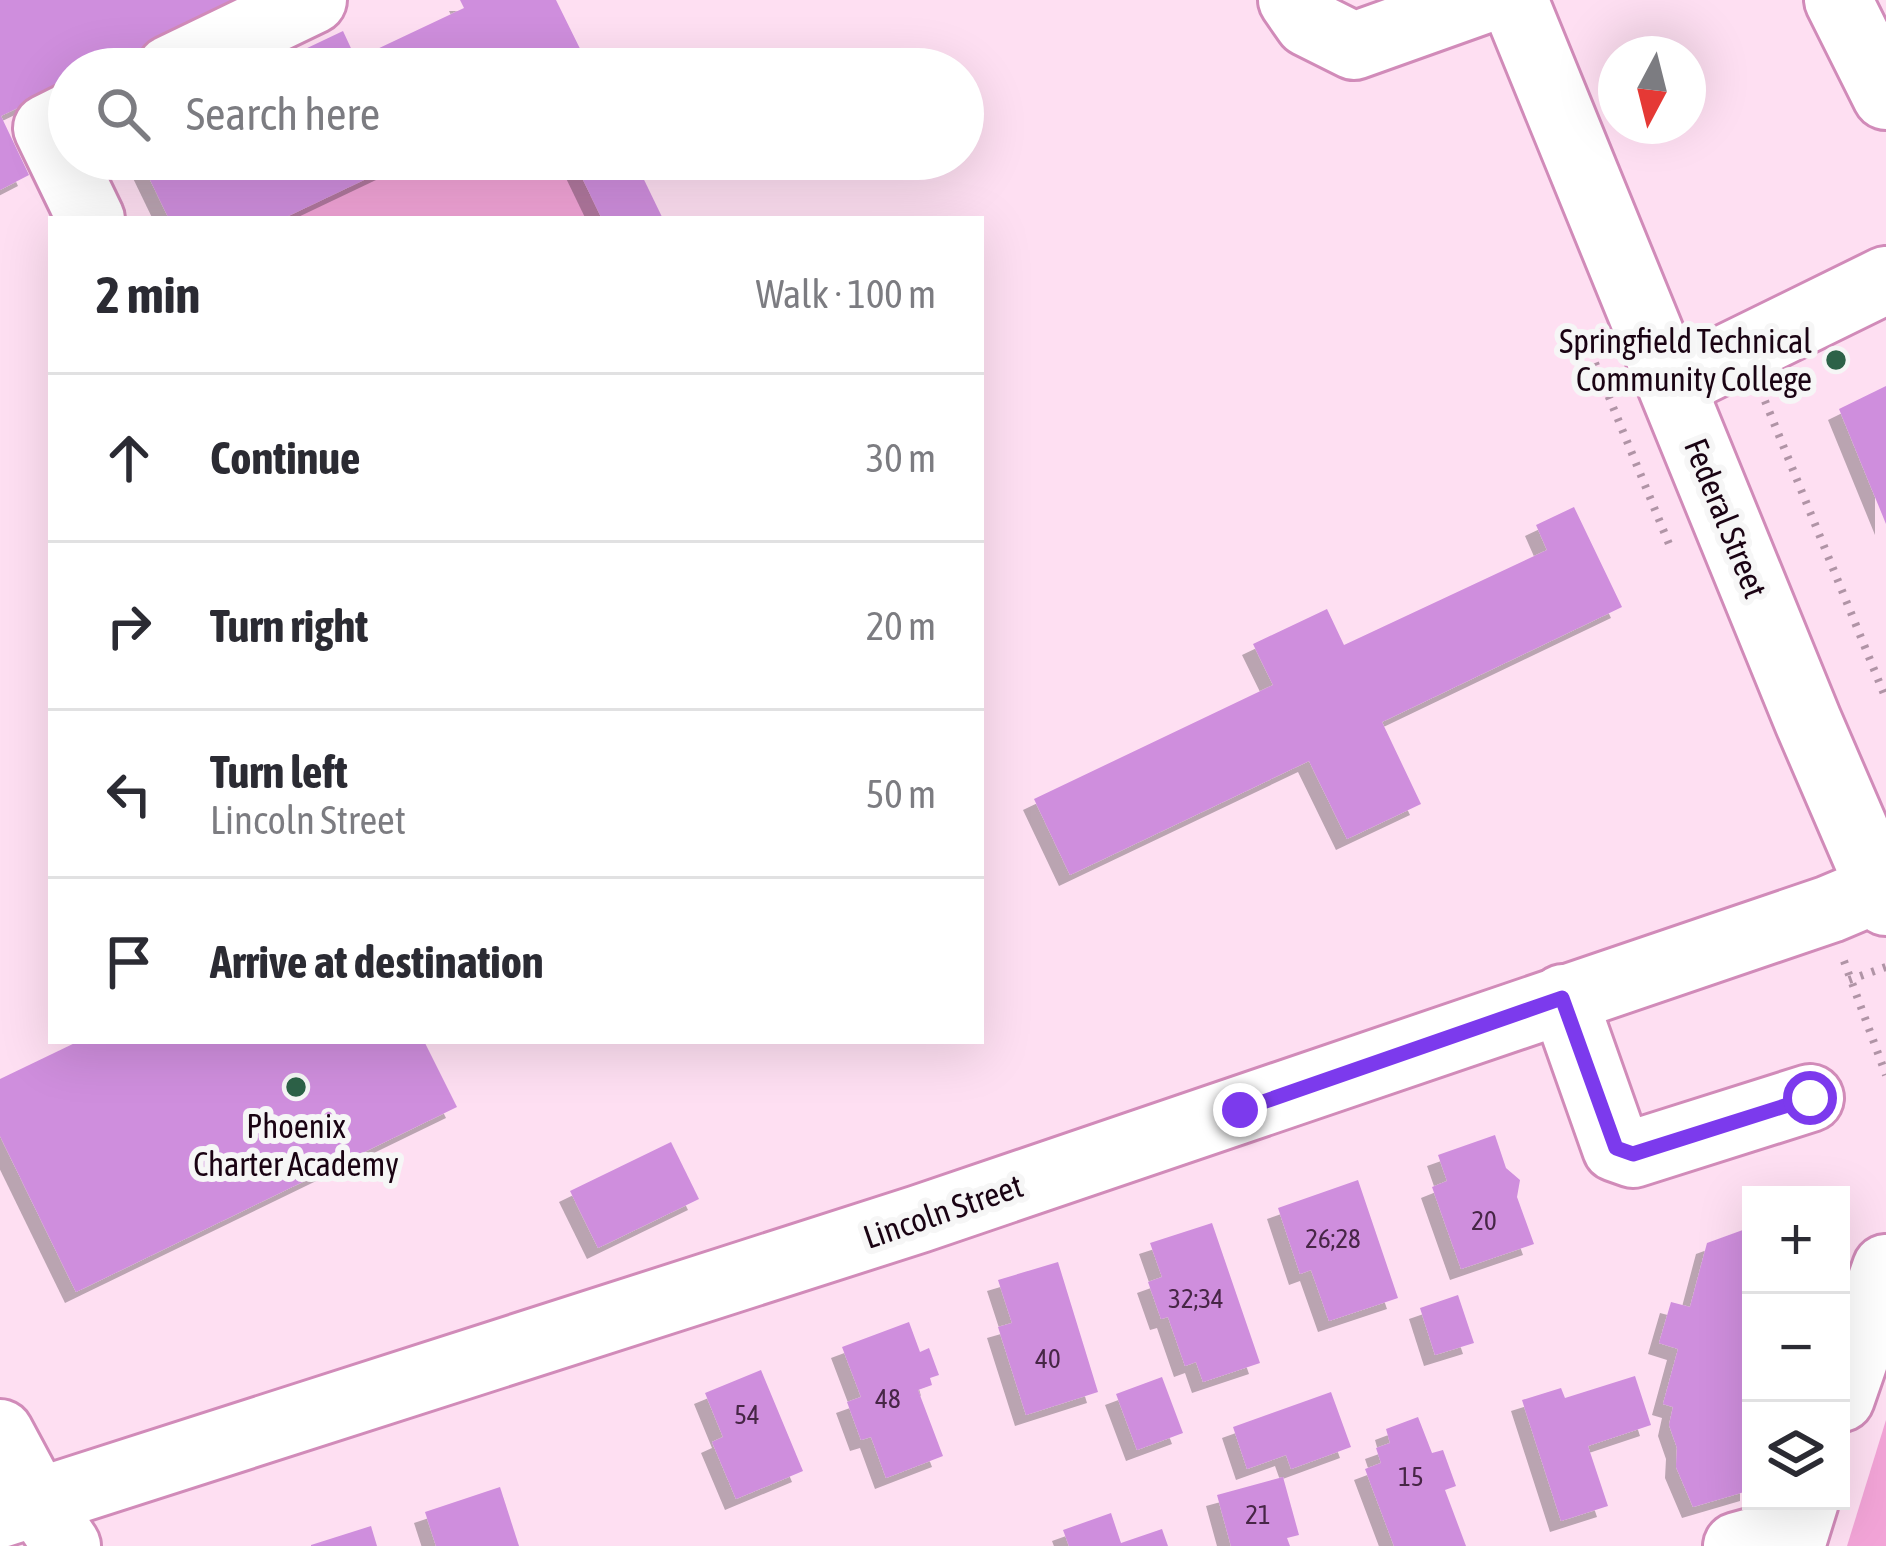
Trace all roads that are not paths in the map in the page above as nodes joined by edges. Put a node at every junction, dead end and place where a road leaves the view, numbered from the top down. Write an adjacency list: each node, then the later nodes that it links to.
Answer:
1 (313, 0): 6 (street)
2 (1292, 0): 3 (street)
3 (1483, 0)
4 (1514, 0): 11 (street, Federal Street)
5 (1838, 0): 7 (street)
6 (214, 48)
7 (1886, 95)
8 (72, 180): 9 (street)
9 (90, 216)
10 (1886, 280): 11 (street)
11 (1672, 385): 12 (street, Federal Street)
12 (1883, 895): 13 (street, Lincoln Street)
13 (1562, 998): 14 (street); 18 (street, Lincoln Street)
14 (1810, 1098)
15 (1886, 1268): 16 (street)
16 (1850, 1372)
17 (0, 1433): 18 (street)
18 (34, 1520)

